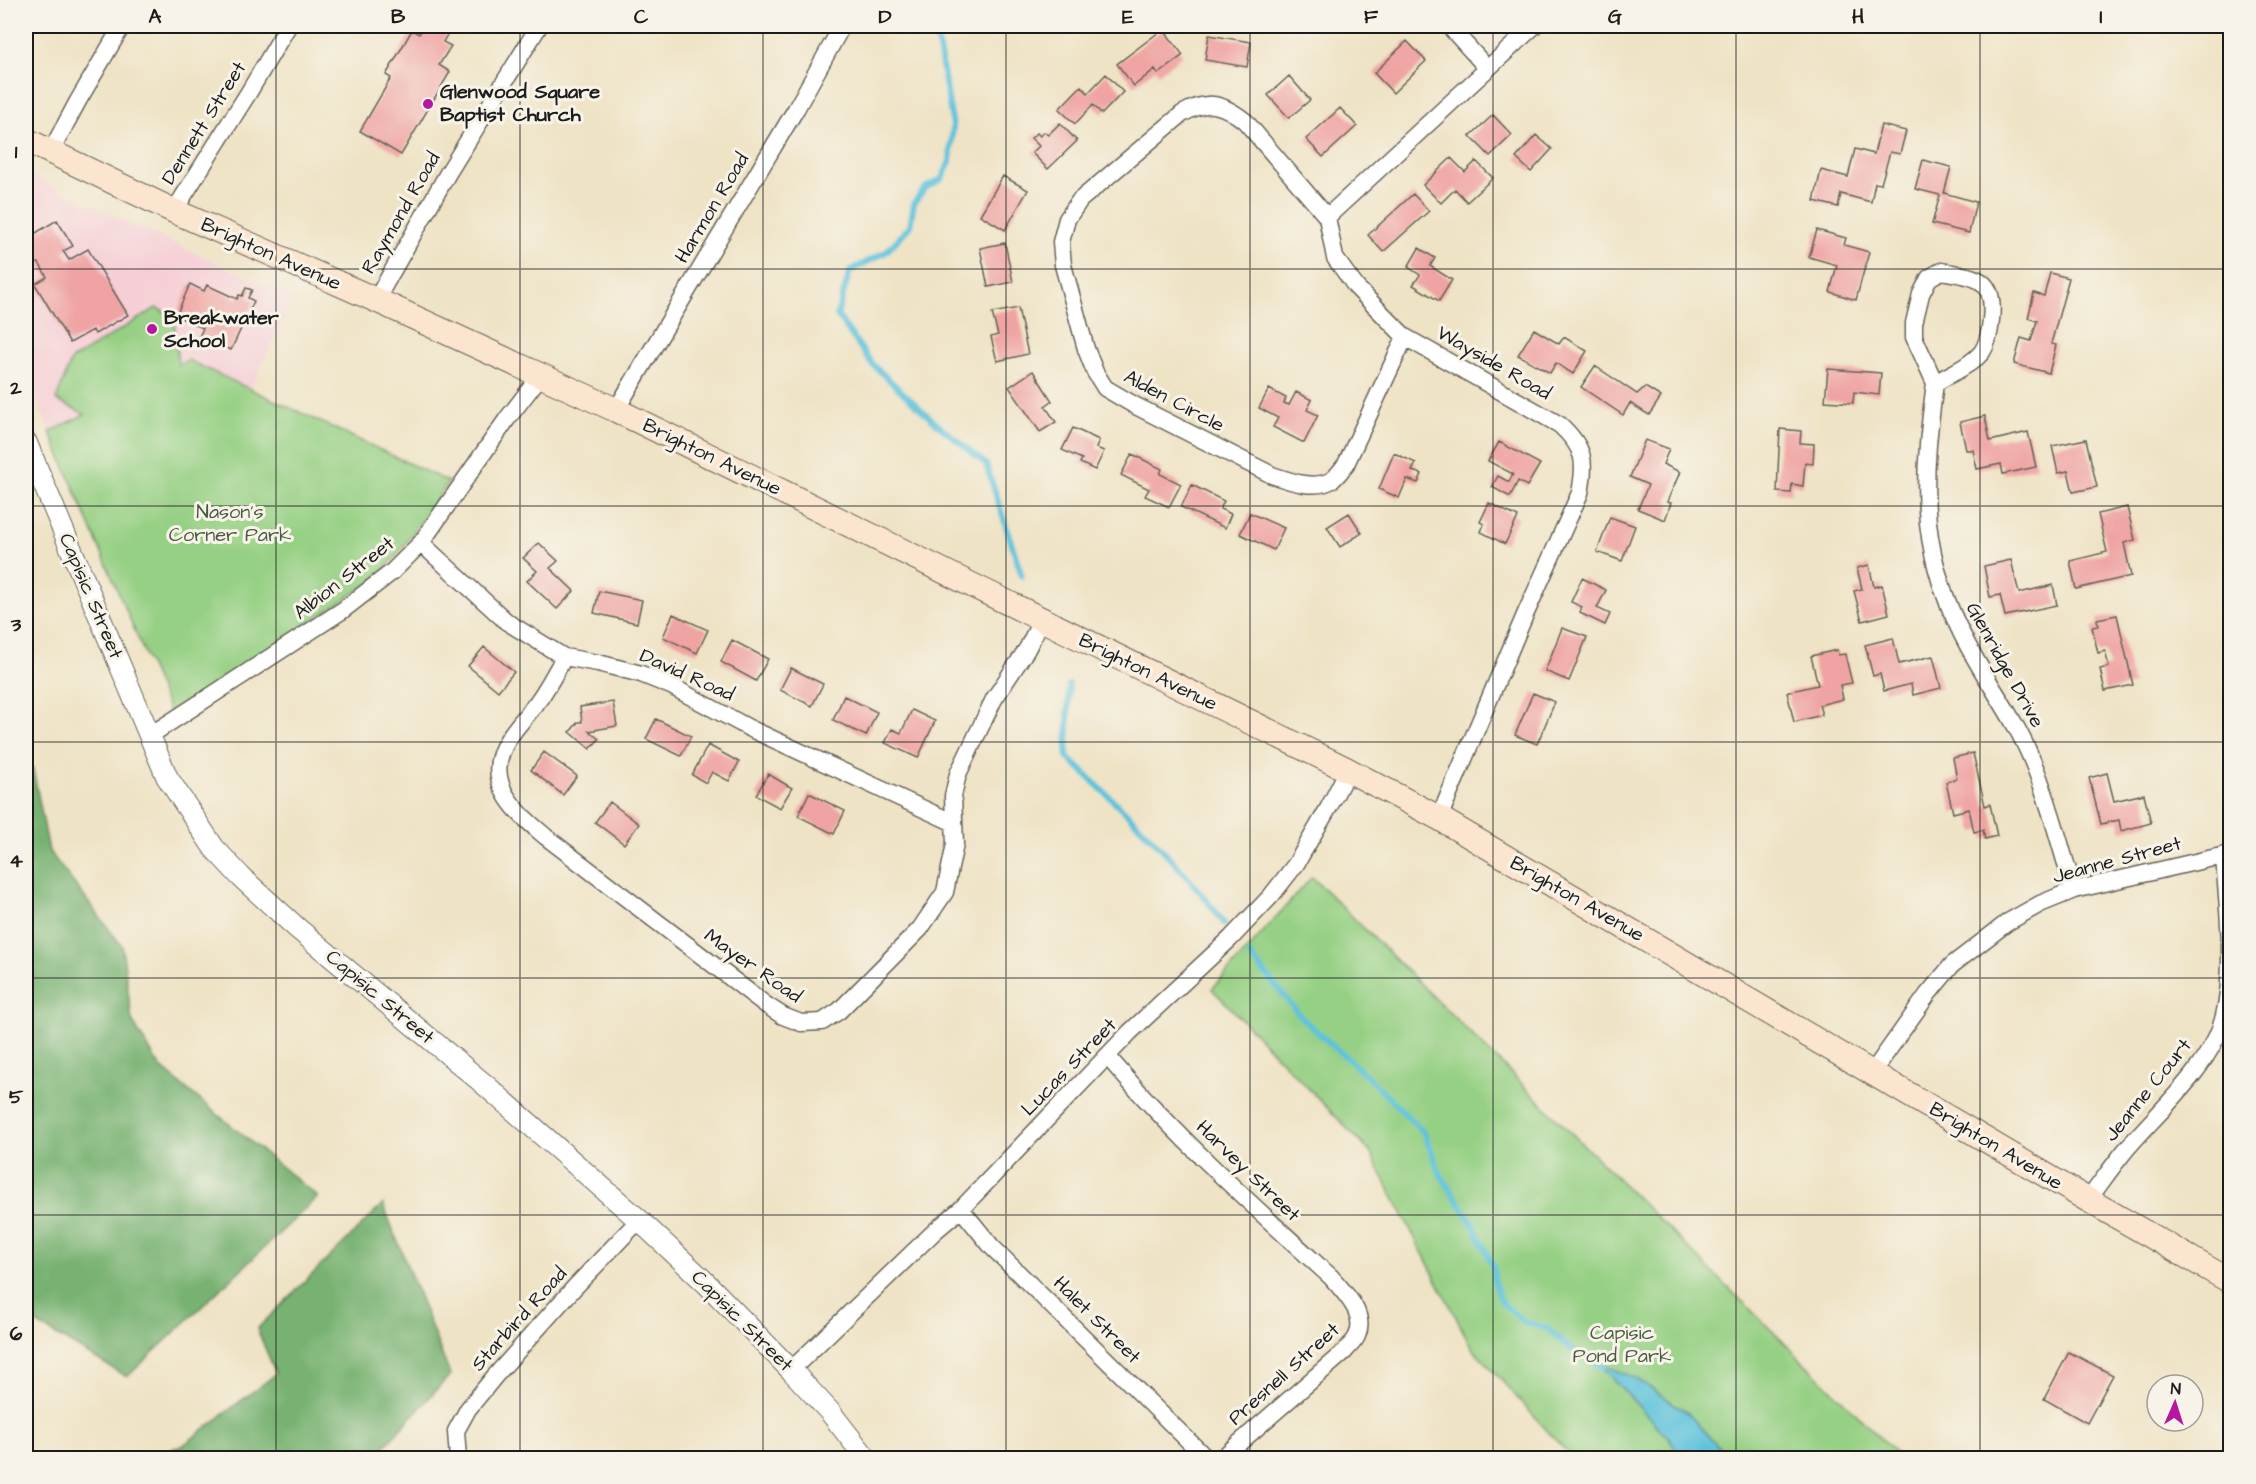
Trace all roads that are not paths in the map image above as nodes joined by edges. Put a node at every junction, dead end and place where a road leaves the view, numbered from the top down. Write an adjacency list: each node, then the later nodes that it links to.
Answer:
1 (122, 26): 9 (street)
2 (288, 26): 10 (street, Dennett Street)
3 (539, 26): 12 (street, Raymond Road)
4 (842, 26): 16 (street, Harmon Road)
5 (1449, 26): 7 (street)
6 (1534, 26): 7 (street)
7 (1487, 68): 11 (street)
8 (26, 140): 9 (main road, Brighton Avenue)
9 (50, 153): 10 (main road, Brighton Avenue)
10 (174, 211): 12 (main road, Brighton Avenue)
11 (1327, 217): 13 (street, Wayside Road); 13 (street, Alden Circle)
12 (376, 300): 14 (main road, Brighton Avenue)
13 (1405, 337): 23 (street, Wayside Road)
14 (541, 375): 16 (main road, Brighton Avenue); 18 (street, Albion Street)
15 (1935, 383): 15 (street); 26 (street, Glenridge Drive)
16 (616, 410): 19 (main road, Brighton Avenue)
17 (26, 442): 21 (street, Capisic Street)
18 (420, 543): 20 (street, David Road); 21 (street, Albion Street)
19 (1042, 619): 22 (main road, Brighton Avenue); 24 (street, Mayer Road)
20 (564, 657): 24 (street, David Road); 24 (street, Mayer Road)
21 (149, 736): 31 (street, Capisic Street)
22 (1348, 770): 23 (main road, Brighton Avenue); 27 (street, Lucas Street)
23 (1439, 818): 28 (main road, Brighton Avenue)
24 (954, 823)
25 (2227, 855): 26 (street, Jeanne Street); 29 (street, Jeanne Court)
26 (2074, 890): 28 (street, Jeanne Street)
27 (1108, 1058): 30 (street, Lucas Street); 33 (street, Harvey Street)
28 (1872, 1073): 29 (main road, Brighton Avenue)
29 (2088, 1200): 32 (main road, Brighton Avenue)
30 (961, 1209): 34 (street, Lucas Street); 37 (street, Halet Street)
31 (639, 1220): 34 (street, Capisic Street); 35 (street, Starbird Road)
32 (2230, 1281)
33 (1359, 1315): 38 (street, Presnell Street)
34 (791, 1370): 36 (street, Capisic Street)
35 (458, 1458)
36 (866, 1458)
37 (1206, 1458)
38 (1222, 1458)

